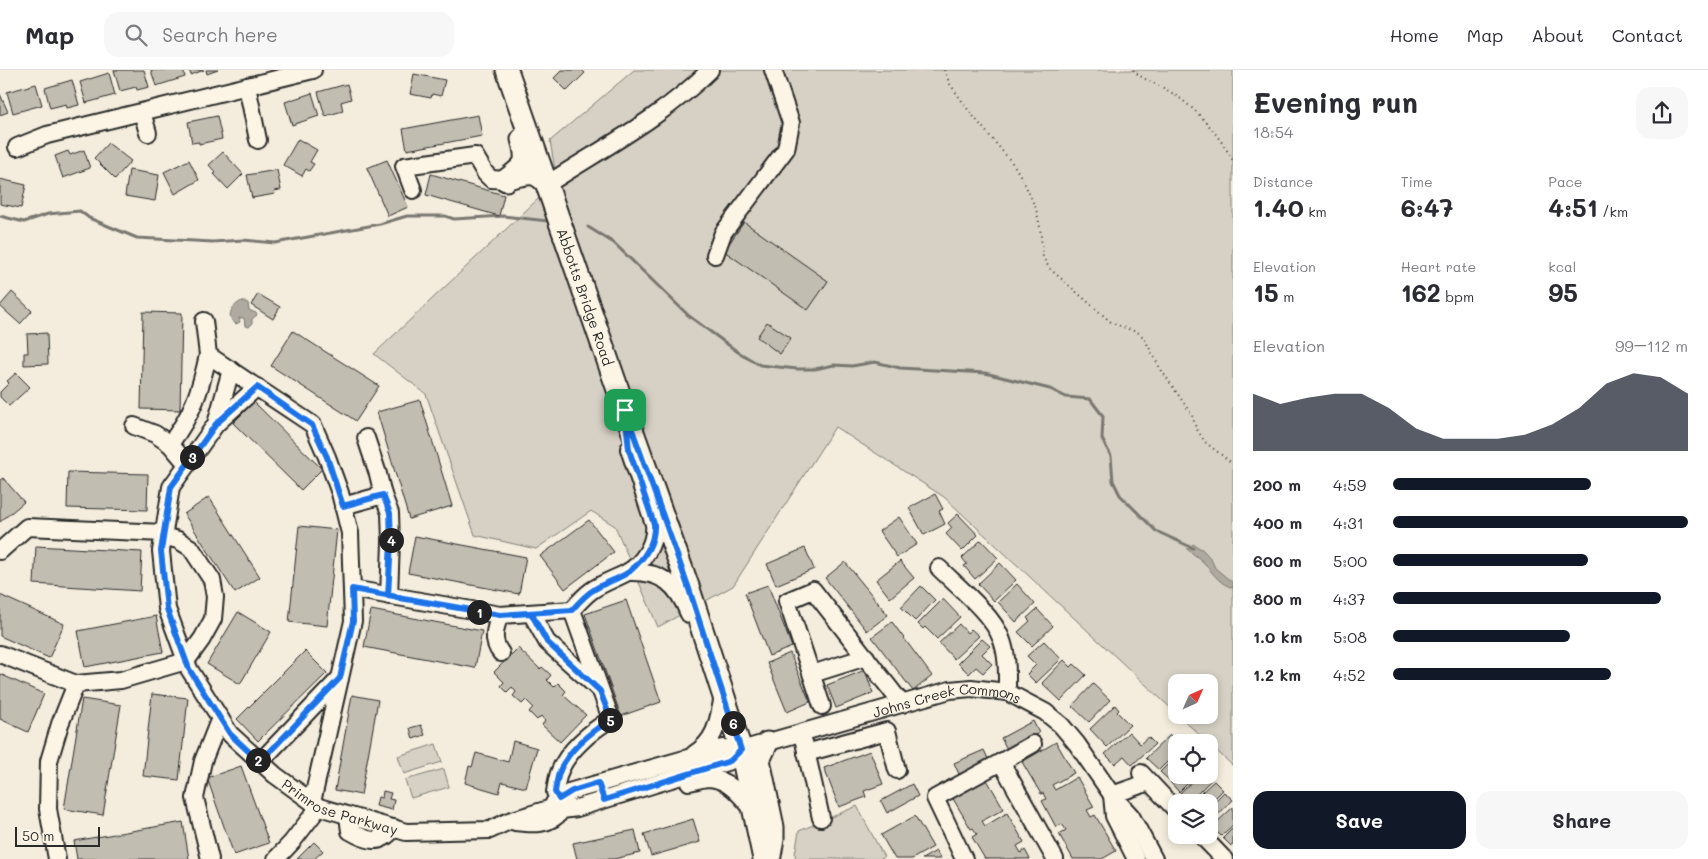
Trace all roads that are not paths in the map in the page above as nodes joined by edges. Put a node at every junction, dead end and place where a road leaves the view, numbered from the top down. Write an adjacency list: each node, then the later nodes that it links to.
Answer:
1 (313, 70): 5 (street)
2 (507, 70): 6 (main road, Abbotts Bridge Road)
3 (710, 70): 11 (street)
4 (773, 70): 14 (street)
5 (246, 86): 7 (street); 9 (street)
6 (516, 99): 11 (main road, Abbotts Bridge Road); 12 (main road, Abbotts Bridge Road)
7 (142, 112): 8 (street); 10 (street)
8 (148, 133)
9 (258, 140)
10 (18, 147)
11 (543, 177): 12 (street); 19 (main road, Abbotts Bridge Road)
12 (506, 180): 13 (street)
13 (413, 190)
14 (715, 255)
15 (204, 320): 16 (street)
16 (208, 355): 17 (street); 23 (street)
17 (232, 370): 18 (street); 20 (street, Primrose Parkway)
18 (257, 387): 20 (street, Primrose Parkway); 26 (street)
19 (625, 410): 30 (street); 36 (main road, Abbotts Bridge Road)
20 (216, 424): 24 (street, Primrose Parkway)
21 (134, 426): 23 (street)
22 (366, 438): 25 (street)
23 (170, 444): 24 (street)
24 (188, 464): 27 (street, Primrose Parkway)
25 (383, 495): 26 (street); 32 (street)
26 (343, 506): 31 (street)
27 (164, 535): 28 (street); 40 (street, Primrose Parkway); 40 (street)
28 (0, 551)
29 (938, 568): 45 (street)
30 (629, 572): 33 (street); 36 (street)
31 (352, 589): 32 (street); 42 (street)
32 (388, 596): 35 (street)
33 (572, 610): 34 (street); 44 (street)
34 (531, 613): 35 (street); 44 (street)
35 (500, 615): 37 (street)
36 (708, 645): 46 (main road, Abbotts Bridge Road)
37 (501, 653)
38 (0, 654): 43 (street)
39 (866, 657): 41 (street); 41 (street); 47 (street)
40 (186, 661): 43 (street); 49 (street, Primrose Parkway)
41 (812, 674): 48 (street)
42 (340, 678): 56 (street); 65 (street)
43 (76, 684): 70 (street)
44 (600, 691): 64 (street)
45 (1007, 692): 47 (street, Johns Creek Commons); 61 (street, Johns Creek Commons)
46 (724, 694): 53 (main road, Abbotts Bridge Road); 55 (street)
47 (902, 704): 50 (street, Johns Creek Commons)
48 (822, 706)
49 (220, 718): 56 (street, Primrose Parkway); 71 (street)
50 (802, 733): 51 (street, Johns Creek Commons); 54 (street)
51 (767, 743): 53 (street, Johns Creek Commons); 74 (main road)
52 (1034, 744): 57 (street)
53 (741, 750): 55 (street, Primrose Parkway); 60 (street, Primrose Parkway); 66 (main road, Abbotts Bridge Road)
54 (806, 753): 58 (street); 67 (street)
55 (688, 758): 59 (street, Primrose Parkway)
56 (260, 762): 65 (street, Primrose Parkway)
57 (1001, 762): 75 (street); 76 (street)
58 (897, 770)
59 (598, 783): 62 (street); 64 (street, Primrose Parkway)
60 (657, 784): 62 (street, Primrose Parkway); 66 (street)
61 (1112, 796): 63 (street); 69 (street, Johns Creek Commons)
62 (604, 800): 64 (street, Primrose Parkway)
63 (1168, 802)
64 (558, 804): 65 (street, Primrose Parkway)
65 (315, 805): 72 (street)
66 (754, 811): 73 (main road, Abbotts Bridge Road)
67 (821, 818)
68 (1210, 844): 77 (street)
69 (1146, 858)
70 (57, 859)
71 (210, 859)
72 (276, 859)
73 (764, 859)
74 (770, 859)
75 (964, 859)
76 (1054, 859)
77 (1224, 859)

